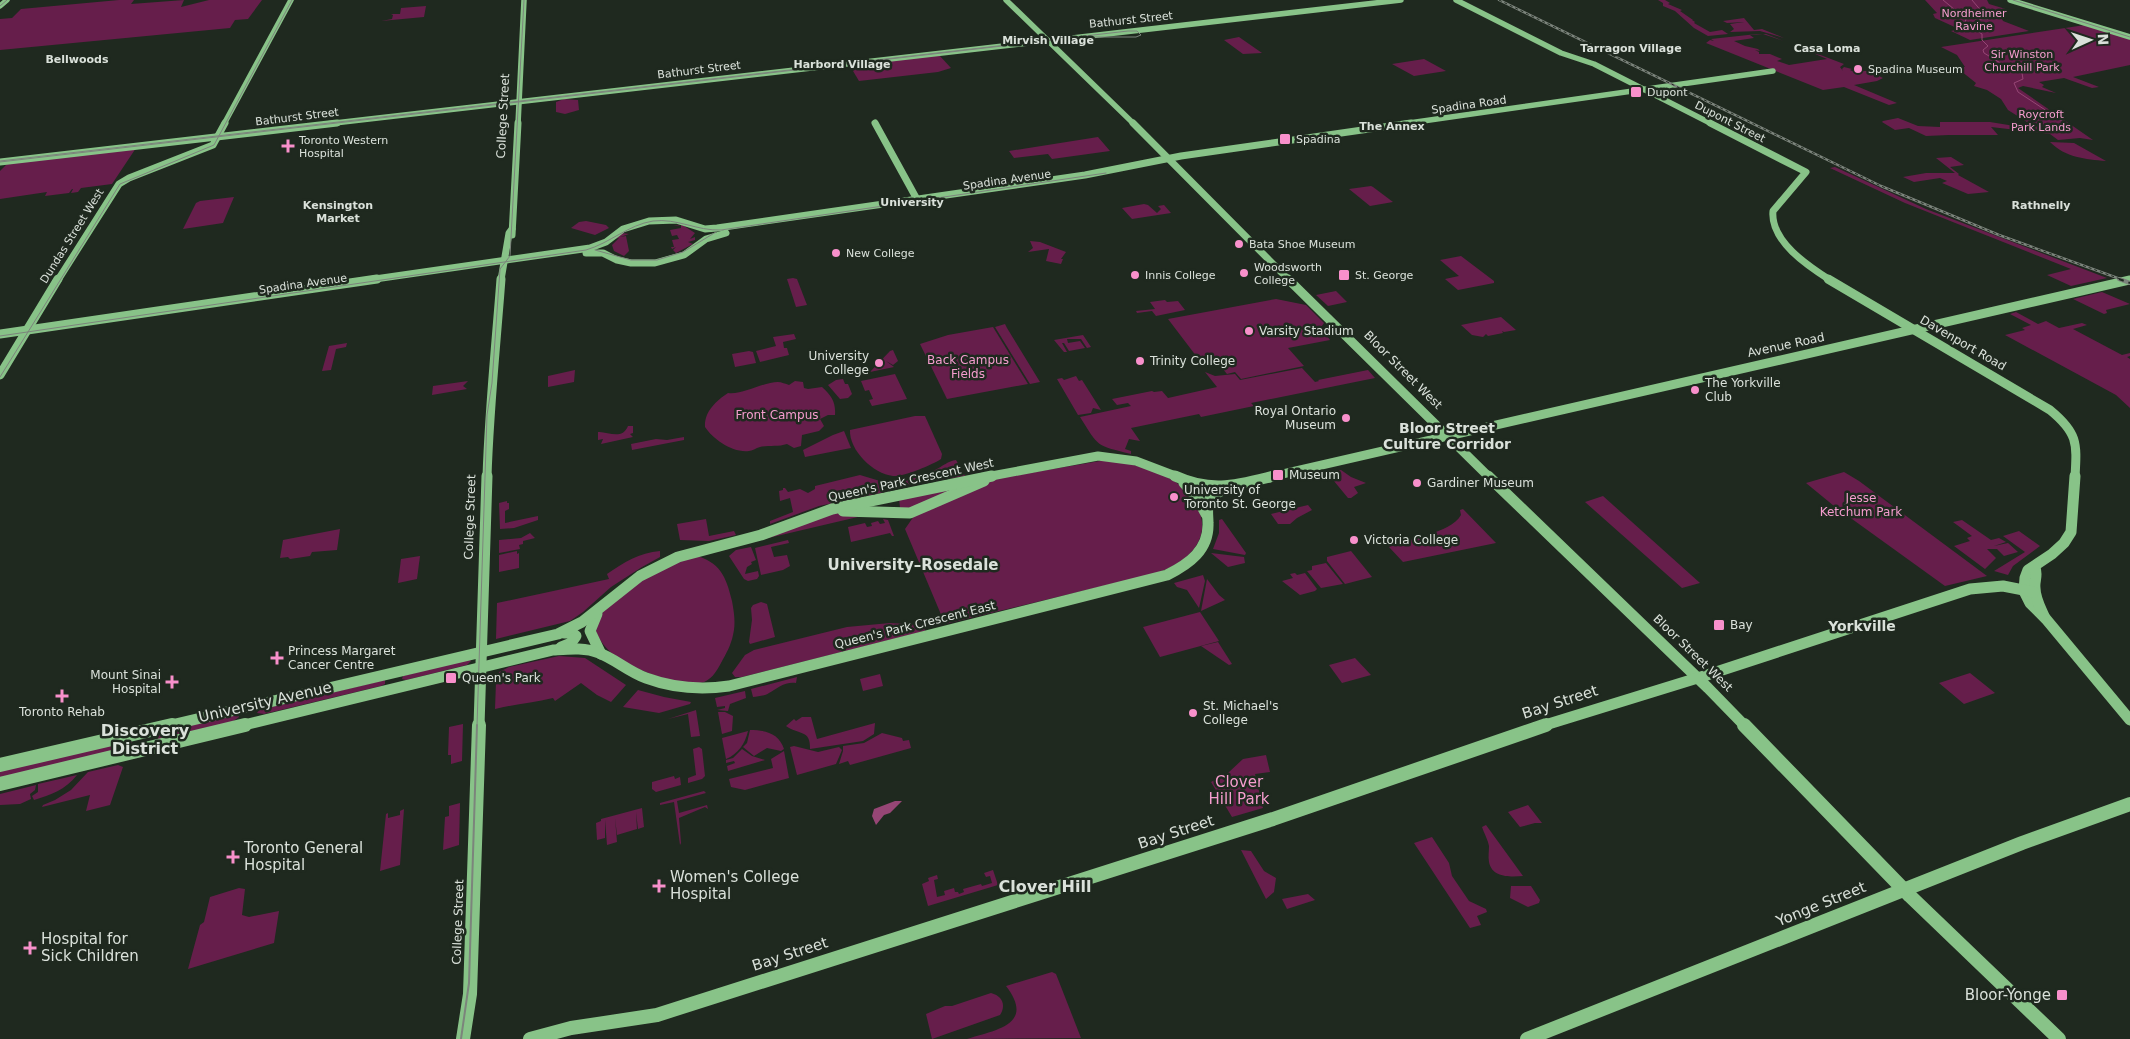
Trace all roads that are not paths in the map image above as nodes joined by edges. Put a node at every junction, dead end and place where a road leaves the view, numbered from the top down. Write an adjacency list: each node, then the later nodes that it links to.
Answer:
1 (7, 0): 9 (main road)
2 (292, 0): 16 (main road, Dundas Street West)
3 (524, 0): 14 (main road, College Street)
4 (1006, 0): 11 (main road, Bloor Street West)
5 (1401, 0): 11 (main road, Bathurst Street)
6 (1456, 0): 13 (main road, Dupont Street)
7 (2010, 0): 10 (main road)
8 (2018, 0): 10 (main road)
9 (0, 6)
10 (2130, 36)
11 (1048, 40): 14 (main road, Bathurst Street); 17 (main road, Bloor Street West)
12 (1773, 71): 13 (main road, Spadina Road)
13 (1644, 90): 17 (main road, Spadina Road); 19 (main road, Dupont Street)
14 (520, 101): 16 (main road, Bathurst Street); 25 (main road, College Street)
15 (875, 123): 20 (main road)
16 (218, 136): 18 (main road, Bathurst Street); 28 (main road, Dundas Street West)
17 (1168, 159): 20 (main road, Spadina Avenue); 32 (main road, Bloor Street West)
18 (0, 162)
19 (1806, 172): 27 (main road, Davenport Road)
20 (918, 202): 21 (main road, Spadina Avenue); 23 (main road, Spadina Avenue)
21 (700, 228): 22 (main road, Spadina Avenue); 23 (main road)
22 (606, 242): 24 (main road); 25 (main road, Spadina Avenue)
23 (702, 243): 24 (main road, Spadina Avenue)
24 (608, 255): 25 (main road, Spadina Avenue)
25 (506, 262): 28 (main road, Spadina Avenue); 28 (main road, Spadina Avenue); 41 (main road, College Street)
26 (2130, 280): 27 (main road, Avenue Road)
27 (1912, 330): 32 (main road, Avenue Road); 38 (main road, Davenport Road)
28 (25, 333): 29 (main road, Spadina Avenue); 30 (main road, Spadina Avenue); 31 (main road, Dundas Street West)
29 (0, 334)
30 (0, 340)
31 (0, 375)
32 (1447, 436): 35 (main road); 46 (main road, Bloor Street West)
33 (1008, 472): 34 (main road, Queen's Park Crescent West); 36 (main road, Queen's Park Crescent West); 36 (main road)
34 (1179, 480): 35 (main road); 37 (main road)
35 (1231, 486): 37 (main road)
36 (820, 514): 39 (main road, Queen's Park Crescent West)
37 (1208, 519): 43 (main road, Queen's Park Crescent East)
38 (2028, 588): 46 (main road, Bay Street); 49 (main road, Davenport Road)
39 (603, 605): 40 (main road); 43 (main road)
40 (558, 634): 41 (main road); 42 (main road)
41 (481, 652): 44 (main road, College Street); 45 (main road, University Avenue)
42 (544, 652): 43 (main road); 44 (main road)
43 (600, 654)
44 (480, 667): 47 (main road, University Avenue); 55 (main road, College Street)
45 (396, 672): 47 (main road); 48 (main road, University Avenue)
46 (1698, 678): 54 (main road, Bloor Street West); 56 (main road, Bay Street)
47 (394, 688): 50 (main road, University Avenue)
48 (251, 706): 50 (main road); 51 (main road, University Avenue)
49 (2130, 720)
50 (247, 723): 52 (main road, University Avenue)
51 (0, 765)
52 (0, 784)
53 (2130, 804): 54 (main road, Yonge Street)
54 (1904, 890): 57 (main road, Yonge Street); 58 (main road, Bloor Street West)
55 (464, 1039)
56 (530, 1039)
57 (1527, 1039)
58 (2059, 1039)

